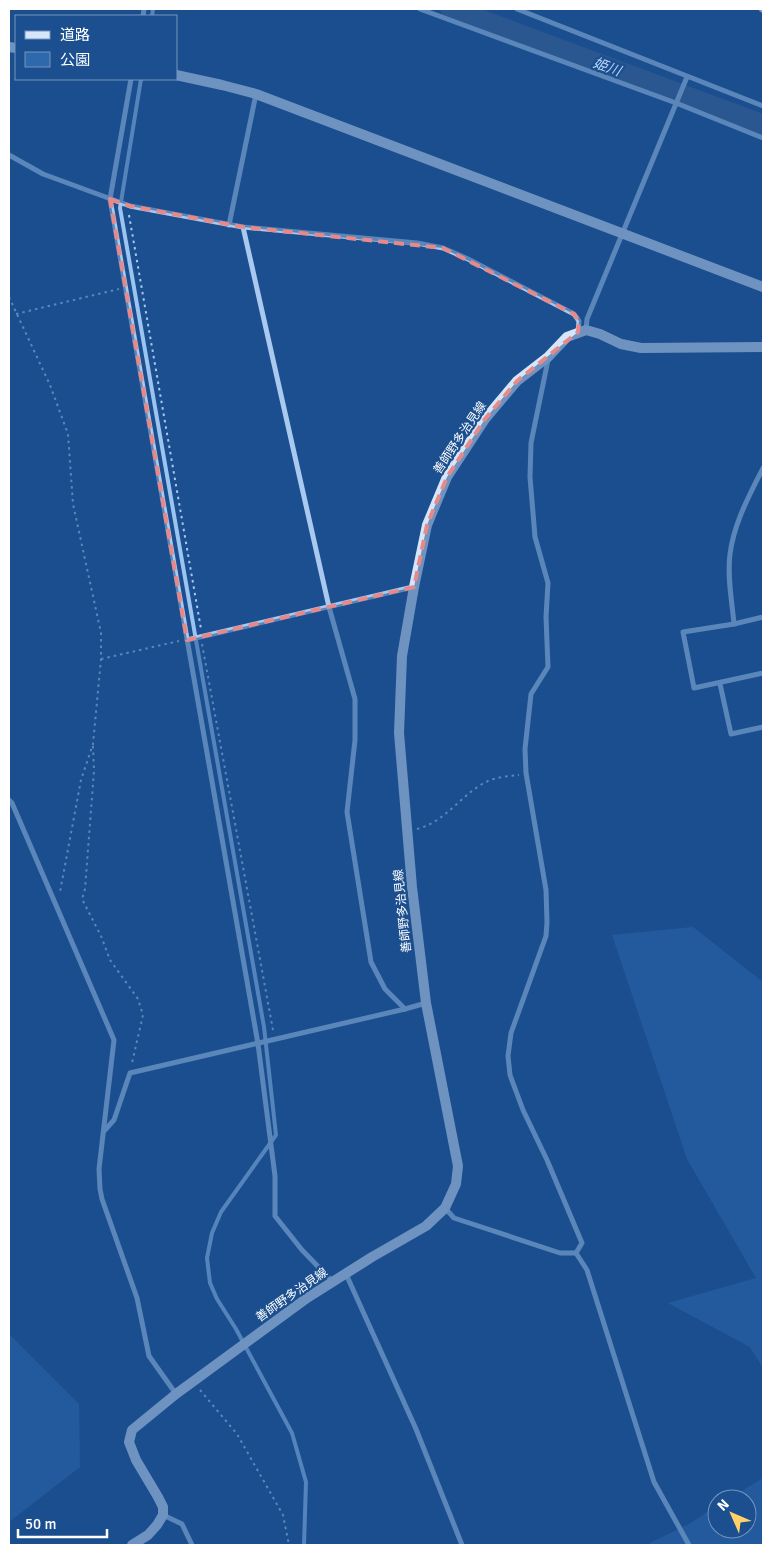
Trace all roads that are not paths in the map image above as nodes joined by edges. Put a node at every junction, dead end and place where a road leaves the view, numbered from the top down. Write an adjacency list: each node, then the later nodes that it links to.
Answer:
1 (420, 9): 7 (street)
2 (517, 9): 4 (street)
3 (178, 75): 6 (main road)
4 (687, 77): 7 (street); 8 (street)
5 (131, 80): 11 (street)
6 (256, 94): 12 (street); 14 (main road)
7 (676, 103): 9 (street); 14 (street)
8 (763, 106)
9 (763, 138)
10 (9, 155): 11 (street)
11 (110, 198): 12 (street); 24 (street)
12 (229, 225): 13 (street)
13 (244, 227): 16 (street); 21 (street)
14 (623, 234): 15 (main road); 16 (street)
15 (763, 287)
16 (582, 331): 17 (main road); 18 (main road, 善師野多治見線)
17 (763, 347)
18 (548, 357): 20 (main road, 善師野多治見線); 34 (street)
19 (763, 468): 23 (street)
20 (414, 587): 21 (street); 29 (main road, 善師野多治見線)
21 (329, 607): 24 (street); 30 (street)
22 (763, 617): 23 (street)
23 (734, 624): 26 (street)
24 (187, 640): 31 (street)
25 (763, 673): 26 (street)
26 (720, 684): 27 (street)
27 (763, 727)
28 (9, 800): 32 (street)
29 (426, 1003): 30 (street); 33 (main road, 善師野多治見線)
30 (405, 1010): 31 (street)
31 (258, 1044): 32 (street); 36 (street)
32 (104, 1131): 37 (street)
33 (444, 1208): 34 (street); 35 (main road, 善師野多治見線)
34 (576, 1253): 42 (street)
35 (346, 1274): 36 (main road, 善師野多治見線); 41 (street)
36 (332, 1281): 37 (main road, 善師野多治見線)
37 (176, 1394): 38 (main road, 善師野多治見線)
38 (163, 1515): 39 (main road); 40 (street)
39 (132, 1545)
40 (192, 1545)
41 (462, 1545)
42 (689, 1545)

